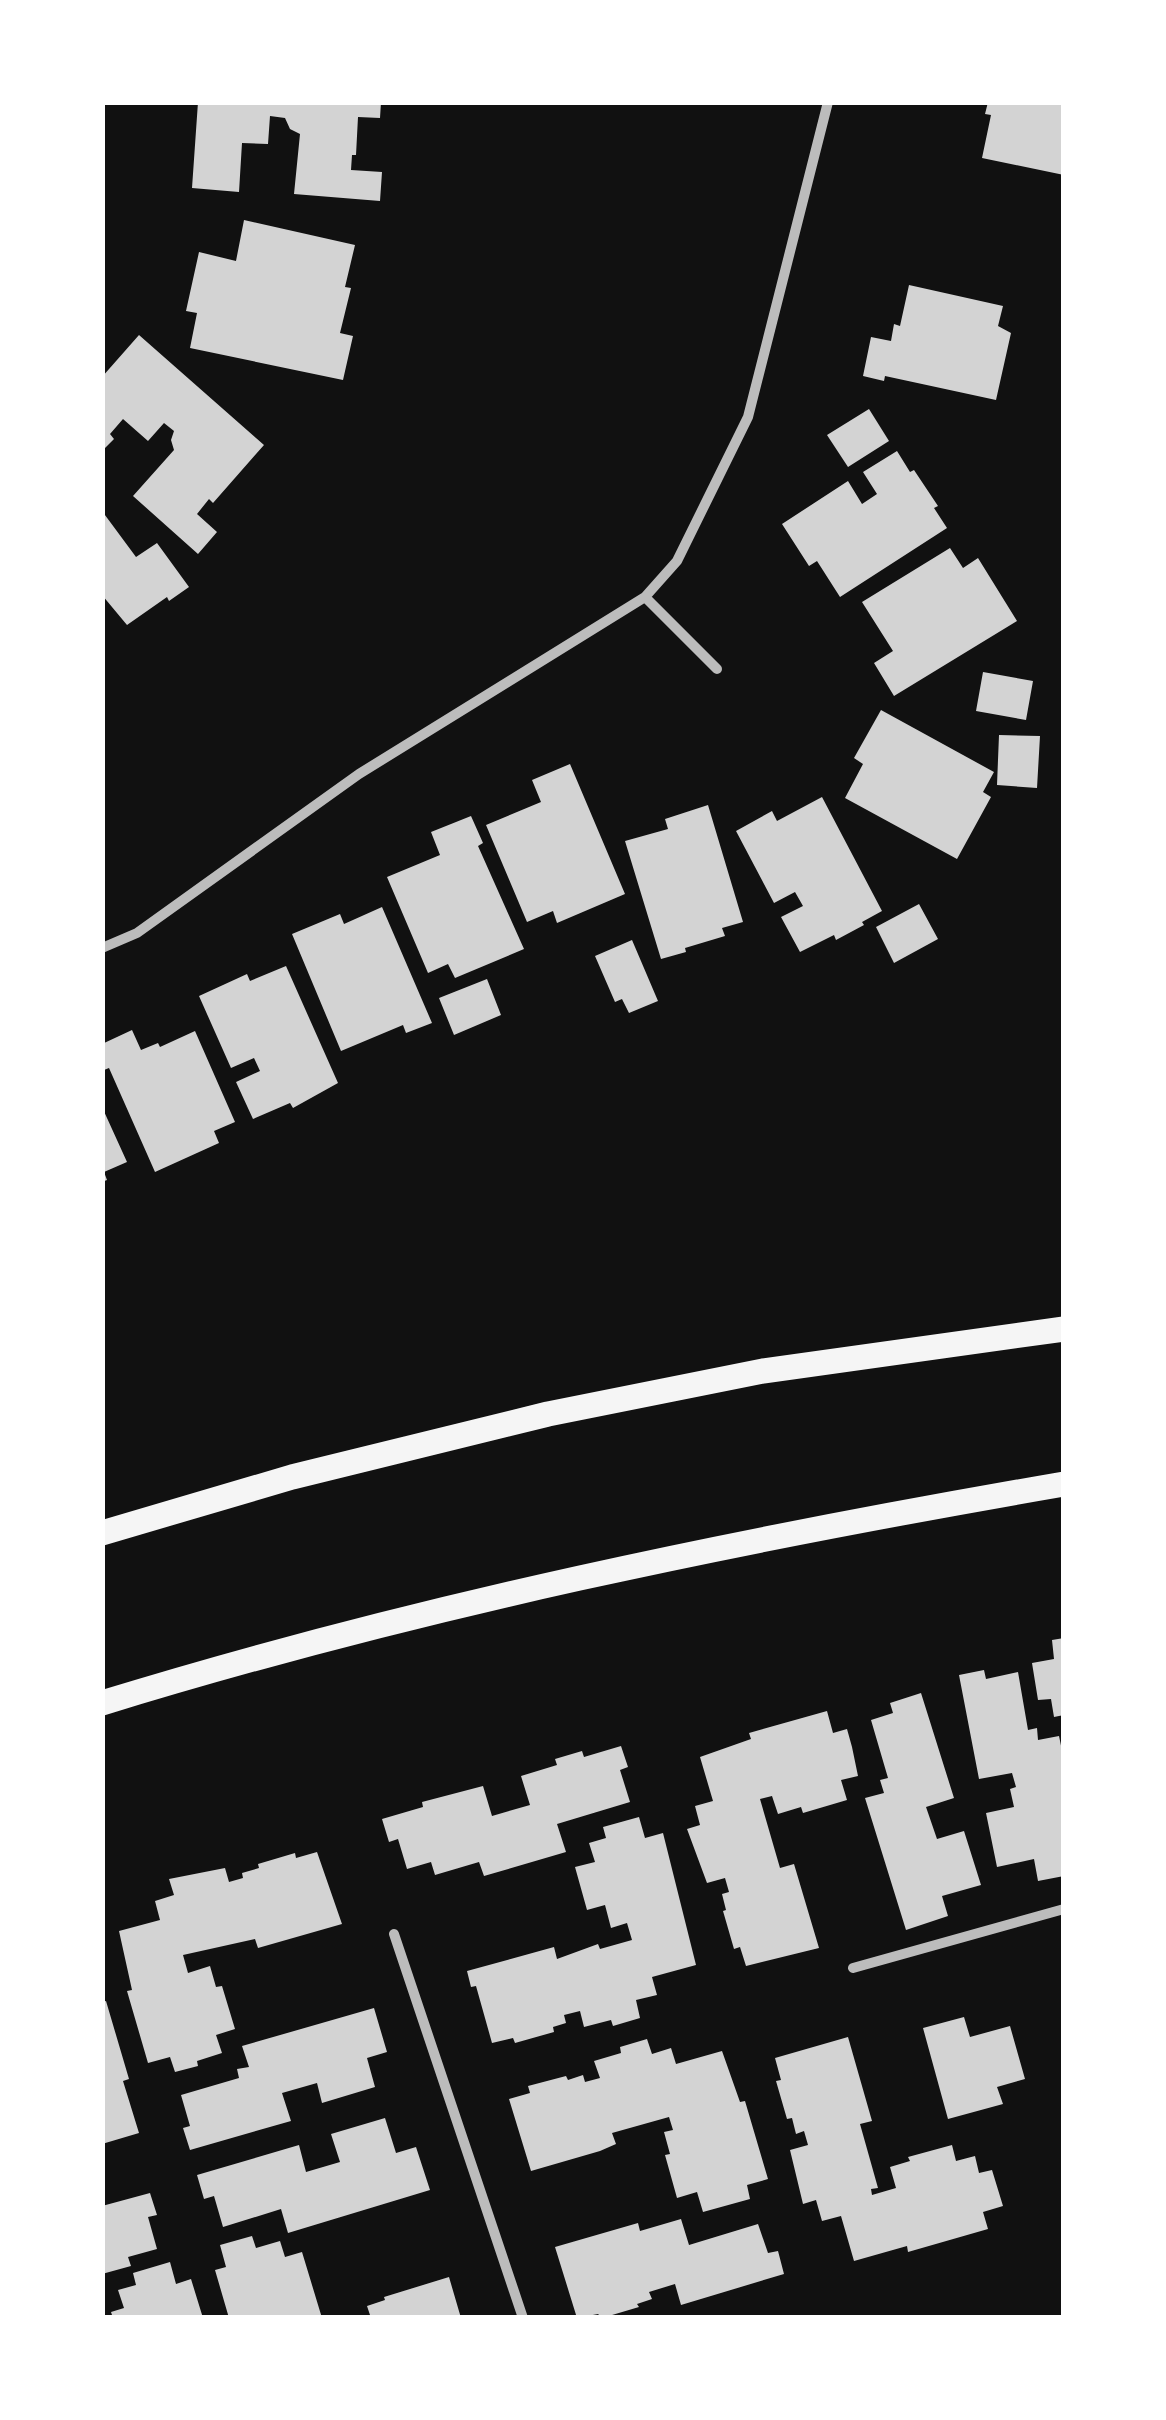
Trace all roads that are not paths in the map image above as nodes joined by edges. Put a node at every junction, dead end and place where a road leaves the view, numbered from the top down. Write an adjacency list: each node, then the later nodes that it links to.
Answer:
1 (828, 102): 2 (street)
2 (645, 597): 3 (street); 4 (street)
3 (717, 669)
4 (102, 948)
5 (1064, 1329): 7 (main road)
6 (1064, 1484): 8 (main road)
7 (102, 1534)
8 (102, 1703)
9 (1064, 1909): 11 (street)
10 (394, 1934): 12 (street)
11 (854, 1968)
12 (524, 2318)

